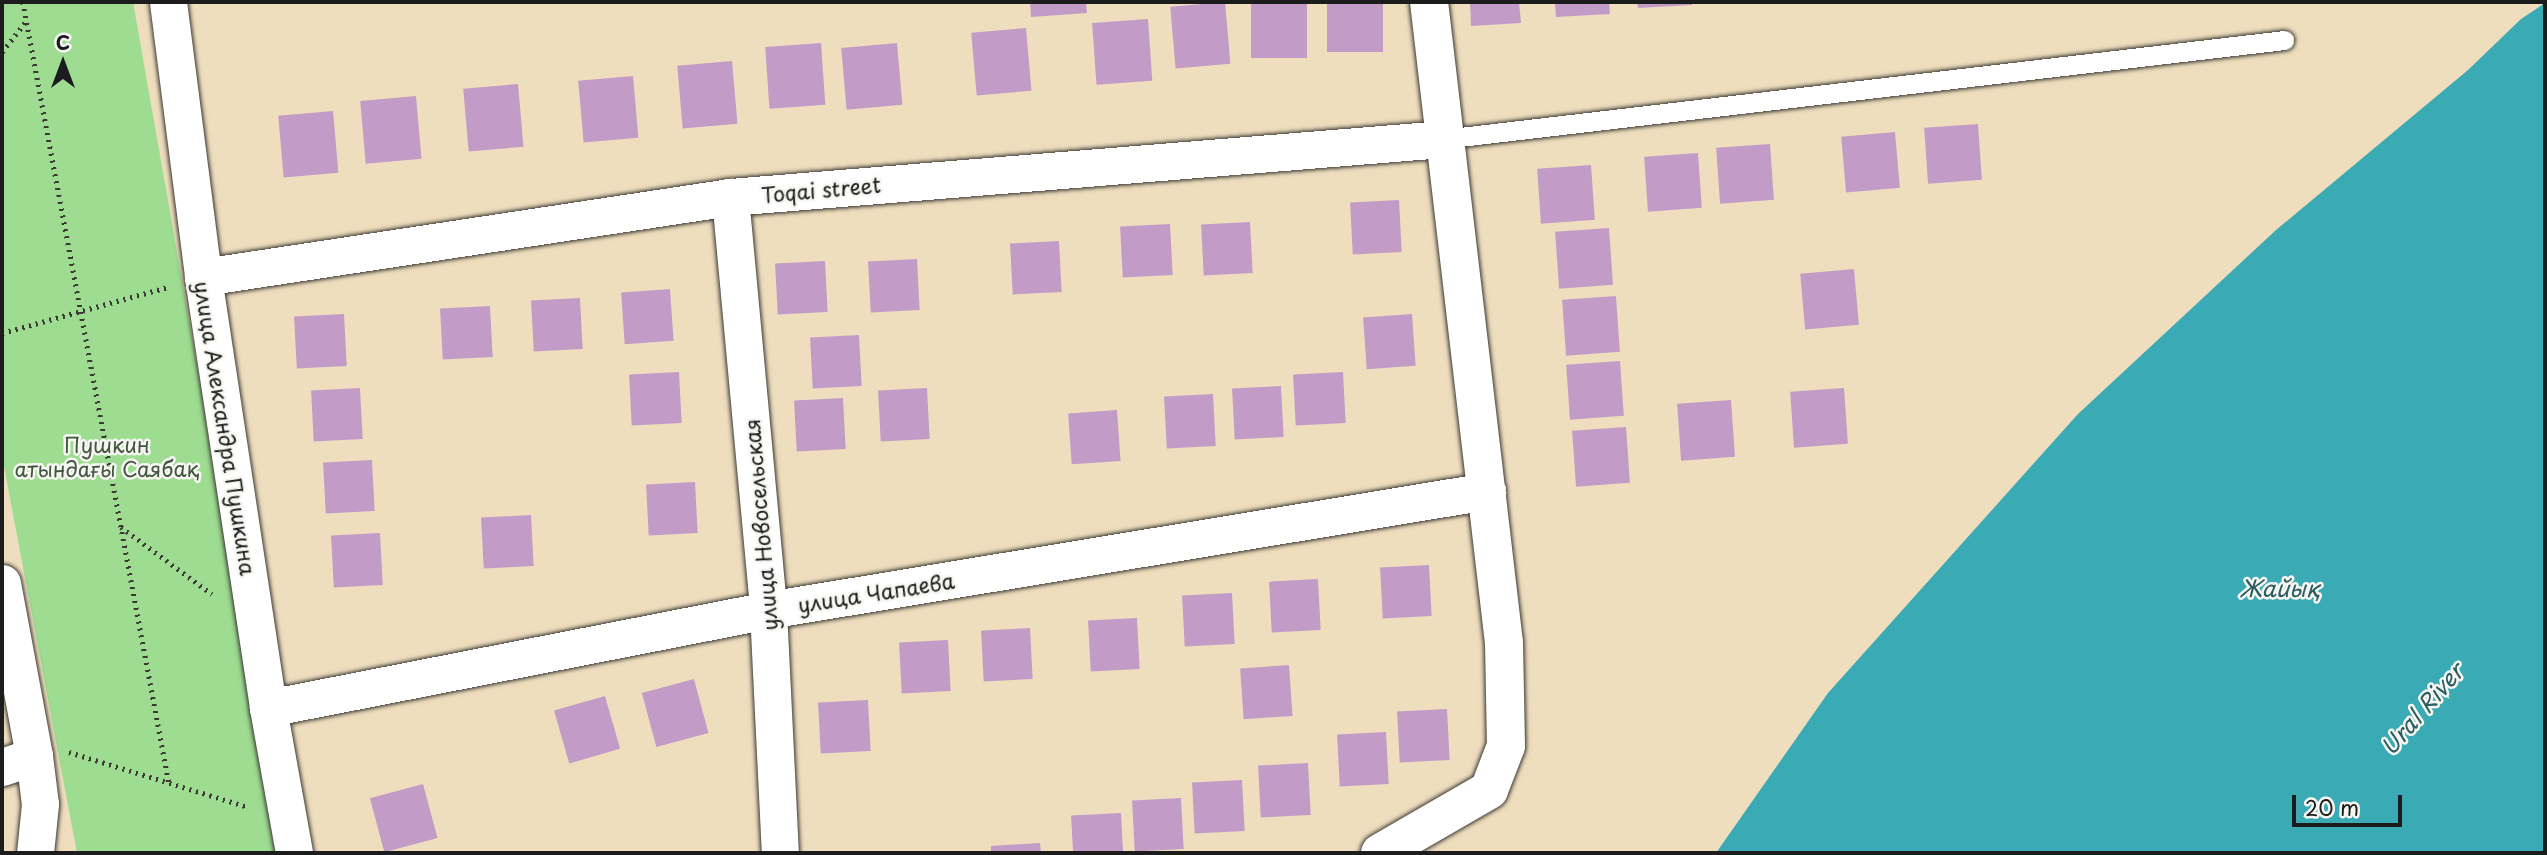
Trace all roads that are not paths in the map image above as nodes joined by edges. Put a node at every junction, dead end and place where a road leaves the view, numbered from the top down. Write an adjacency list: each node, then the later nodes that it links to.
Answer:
1 (167, 2): 6 (street, улица Александра Пушкина)
2 (1429, 2): 4 (street)
3 (2284, 40): 4 (lane)
4 (1443, 139): 5 (street, Toqai street); 7 (street)
5 (730, 197): 6 (street, Toqai street); 9 (street, улица Новосельская)
6 (202, 277): 10 (street, улица Александра Пушкина)
7 (1487, 491): 9 (street, улица Чапаева); 15 (street)
8 (2, 583): 11 (street)
9 (768, 610): 10 (street, улица Чапаева); 14 (street, улица Новосельская)
10 (268, 708): 12 (street, улица Александра Пушкина)
11 (18, 762): 13 (street)
12 (291, 837)
13 (35, 853)
14 (780, 853)
15 (1380, 853)

